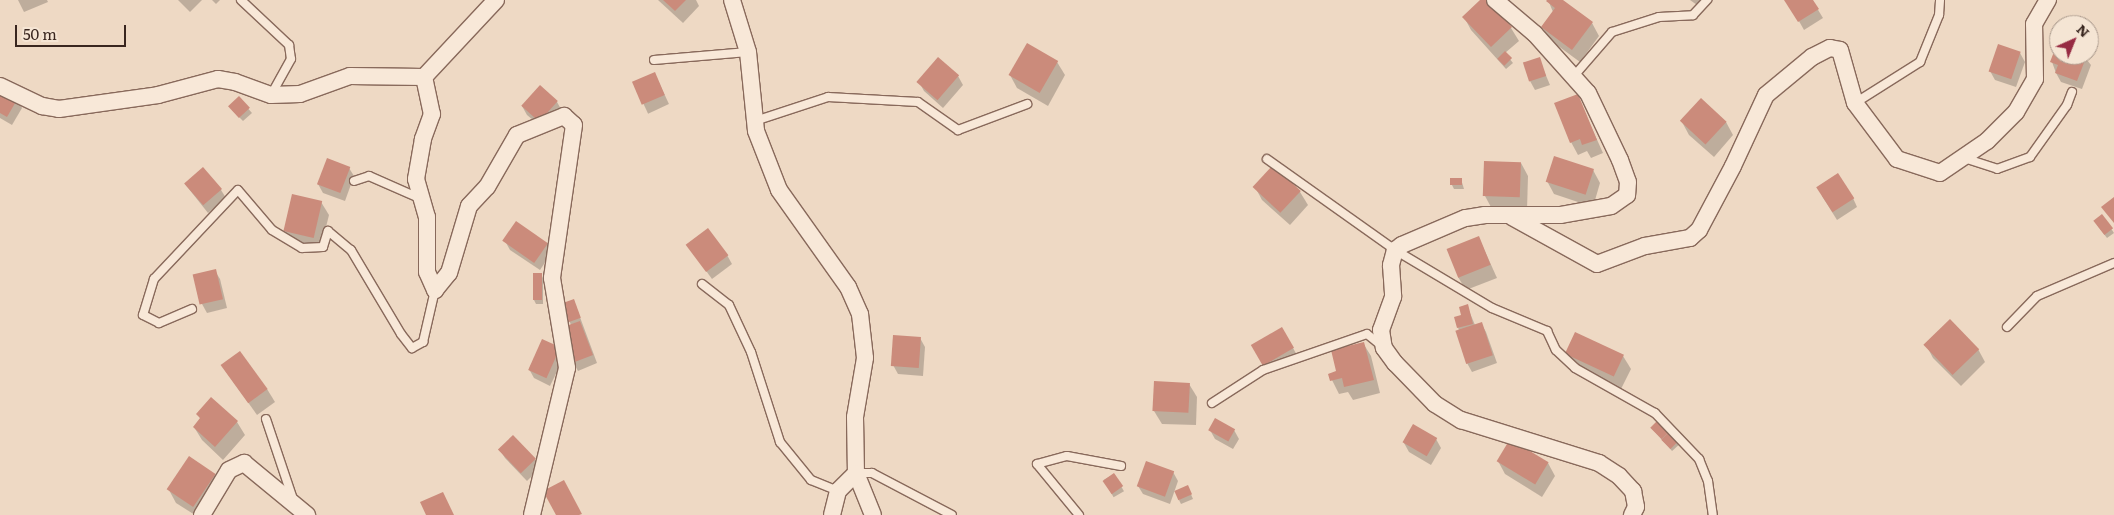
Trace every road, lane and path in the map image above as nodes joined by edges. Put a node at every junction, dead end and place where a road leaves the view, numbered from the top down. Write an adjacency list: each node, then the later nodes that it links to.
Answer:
1 (242, 0): 14 (lane)
2 (496, 0): 11 (street)
3 (732, 0): 8 (street)
4 (1495, 0): 10 (street)
5 (1707, 0): 10 (lane)
6 (1940, 0): 15 (lane)
7 (2048, 0): 18 (street)
8 (748, 52): 9 (lane); 17 (street)
9 (654, 60)
10 (1574, 76): 22 (street)
11 (424, 77): 14 (street); 21 (street)
12 (0, 86): 14 (street)
13 (2072, 92): 18 (lane)
14 (272, 95)
15 (1855, 103): 18 (street); 22 (street)
16 (1027, 104): 17 (lane)
17 (755, 121): 33 (street)
18 (1962, 158)
19 (1267, 160): 23 (lane)
20 (354, 181): 21 (lane)
21 (421, 198): 26 (street)
22 (1510, 216): 23 (street)
23 (1395, 250): 29 (street); 44 (lane)
24 (2114, 263): 28 (lane)
25 (702, 284): 34 (lane)
26 (435, 290): 27 (lane); 38 (street)
27 (192, 309)
28 (2007, 327)
29 (1384, 348): 30 (lane); 43 (street)
30 (1212, 403)
31 (266, 418): 35 (lane)
32 (1121, 466): 42 (lane)
33 (856, 474): 34 (street); 40 (street); 41 (lane)
34 (838, 491): 39 (street)
35 (294, 503): 36 (street); 37 (street)
36 (202, 515)
37 (307, 515)
38 (532, 515)
39 (832, 515)
40 (873, 515)
41 (952, 515)
42 (1079, 515)
43 (1632, 515)
44 (1713, 515)

